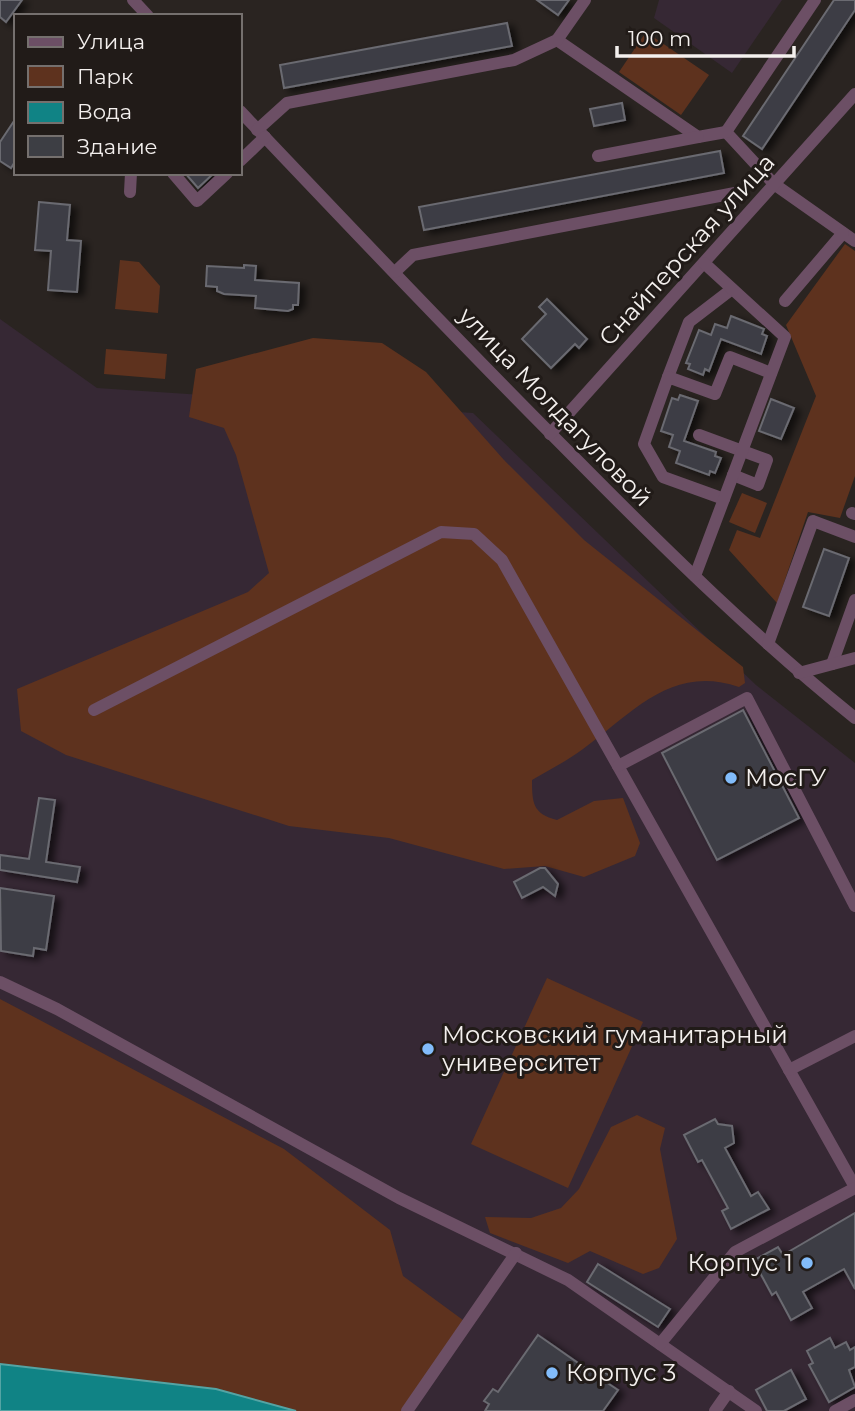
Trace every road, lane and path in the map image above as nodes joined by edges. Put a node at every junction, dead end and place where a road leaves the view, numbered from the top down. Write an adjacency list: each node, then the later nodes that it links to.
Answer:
1 (133, 0): 4 (street)
2 (585, 0): 5 (street)
3 (815, 0): 8 (street)
4 (146, 14)
5 (557, 40): 9 (street); 10 (street)
6 (855, 94): 16 (street, Снайперская улица)
7 (242, 113): 9 (street, улица Молдагуловой)
8 (726, 132): 10 (street); 16 (street)
9 (261, 133): 12 (street); 22 (street, улица Молдагуловой)
10 (698, 137): 11 (street)
11 (598, 156)
12 (242, 158)
13 (131, 175): 17 (street)
14 (175, 175): 15 (street)
15 (225, 175)
16 (774, 184): 19 (street); 21 (street, Снайперская улица)
17 (130, 192)
18 (740, 192): 22 (street)
19 (843, 233): 20 (street); 24 (street)
20 (855, 241)
21 (704, 262): 23 (street); 27 (street, Снайперская улица)
22 (395, 272): 27 (street, улица Молдагуловой)
23 (732, 289): 25 (street); 26 (street)
24 (785, 301)
25 (771, 373): 26 (street); 29 (street)
26 (668, 377): 31 (street)
27 (550, 434): 33 (street, улица Молдагуловой)
28 (699, 435): 29 (street)
29 (742, 451): 30 (street); 30 (street)
30 (733, 475): 31 (street)
31 (724, 499): 33 (street)
32 (855, 537): 35 (street)
33 (695, 576): 35 (street, улица Молдагуловой)
34 (855, 600): 37 (street)
35 (768, 645): 38 (street, улица Молдагуловой)
36 (855, 658): 37 (street)
37 (832, 664): 38 (street)
38 (799, 673): 40 (street, улица Молдагуловой)
39 (94, 710): 41 (street)
40 (855, 718)
41 (618, 766): 42 (street); 45 (street)
42 (855, 906)
43 (0, 982): 48 (street)
44 (855, 1036): 45 (street)
45 (789, 1070): 46 (street)
46 (851, 1171): 47 (street)
47 (855, 1187): 49 (street)
48 (516, 1254): 49 (street); 52 (street)
49 (660, 1344): 50 (street)
50 (729, 1391): 53 (street); 54 (street)
51 (855, 1400): 55 (street)
52 (407, 1411)
53 (715, 1411)
54 (756, 1411)
55 (835, 1411)

